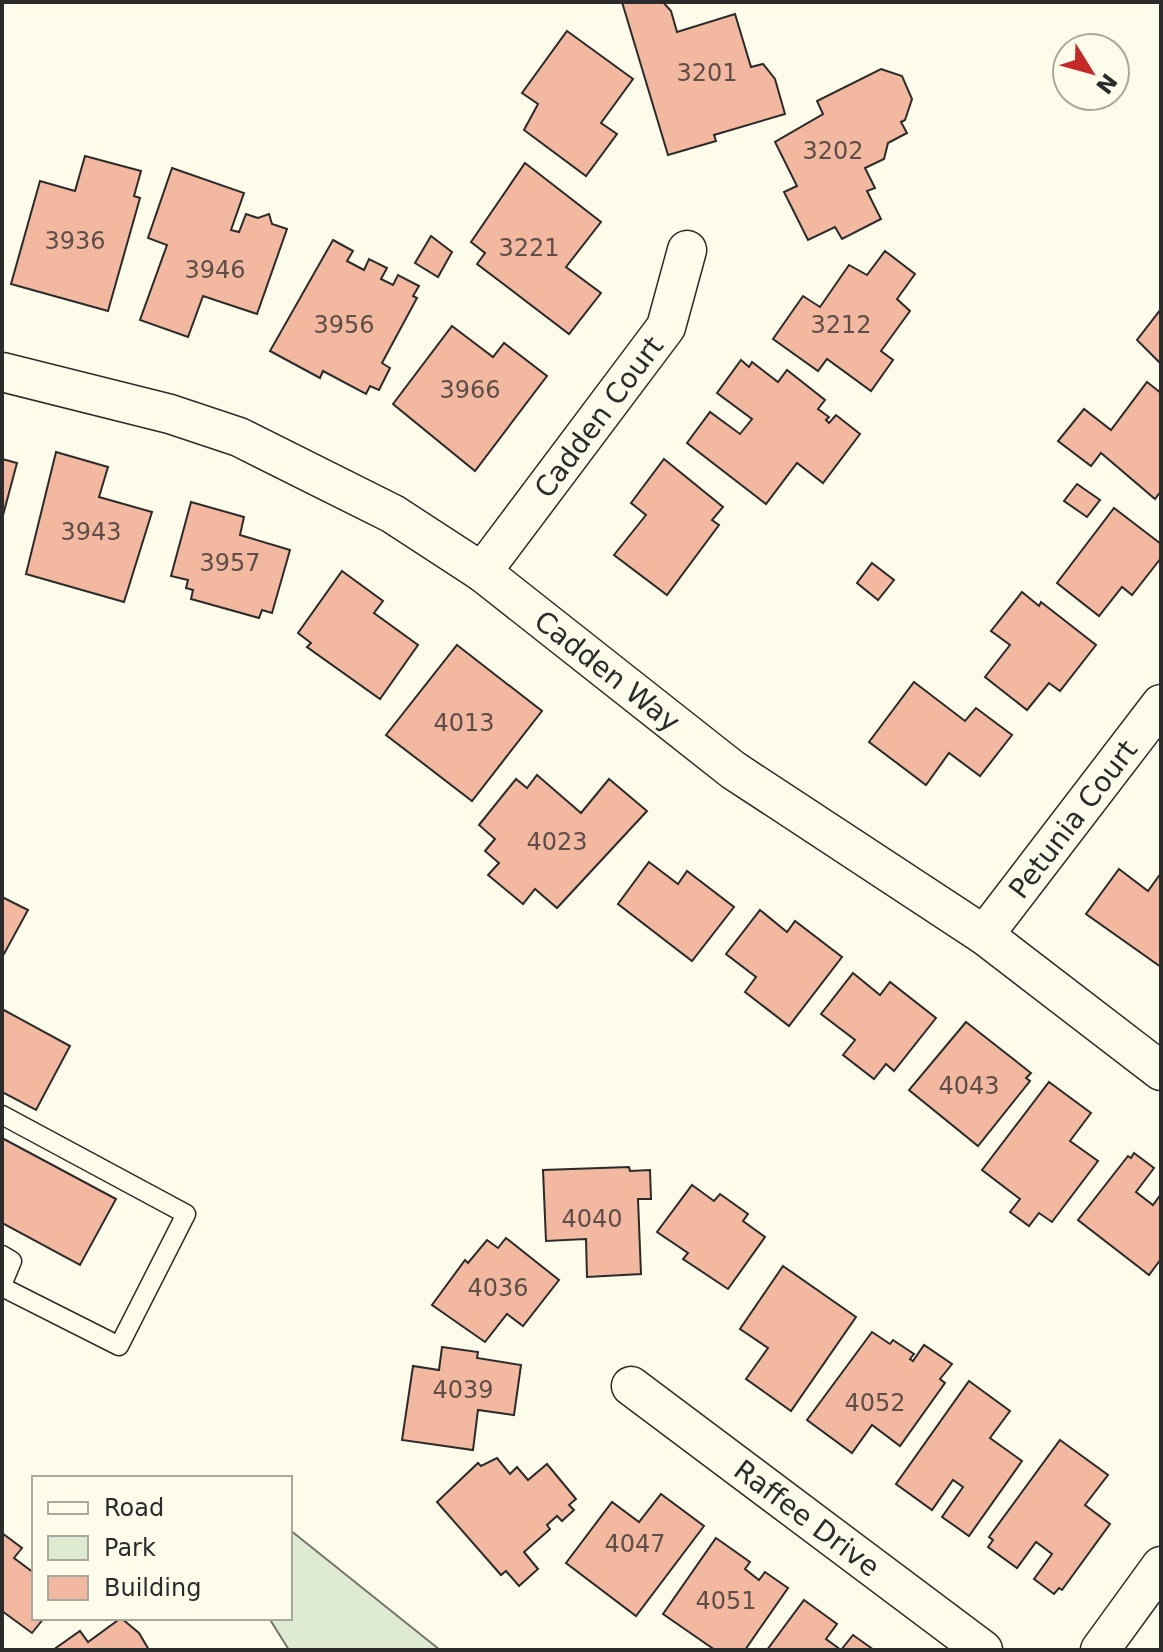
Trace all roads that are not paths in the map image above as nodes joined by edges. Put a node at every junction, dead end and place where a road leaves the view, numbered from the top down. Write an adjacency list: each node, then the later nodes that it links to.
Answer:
1 (687, 250): 3 (street, Cadden Court)
2 (2, 372): 3 (street, Cadden Way)
3 (482, 572): 5 (street, Cadden Way)
4 (1161, 704): 5 (street, Petunia Court)
5 (984, 935): 6 (street, Cadden Way)
6 (1161, 1071)
7 (2, 1115): 9 (lane)
8 (2, 1255): 9 (lane)
9 (2, 1286)
10 (631, 1386): 12 (street, Raffee Drive)
11 (1161, 1566): 13 (street)
12 (983, 1650)
13 (1100, 1650)

